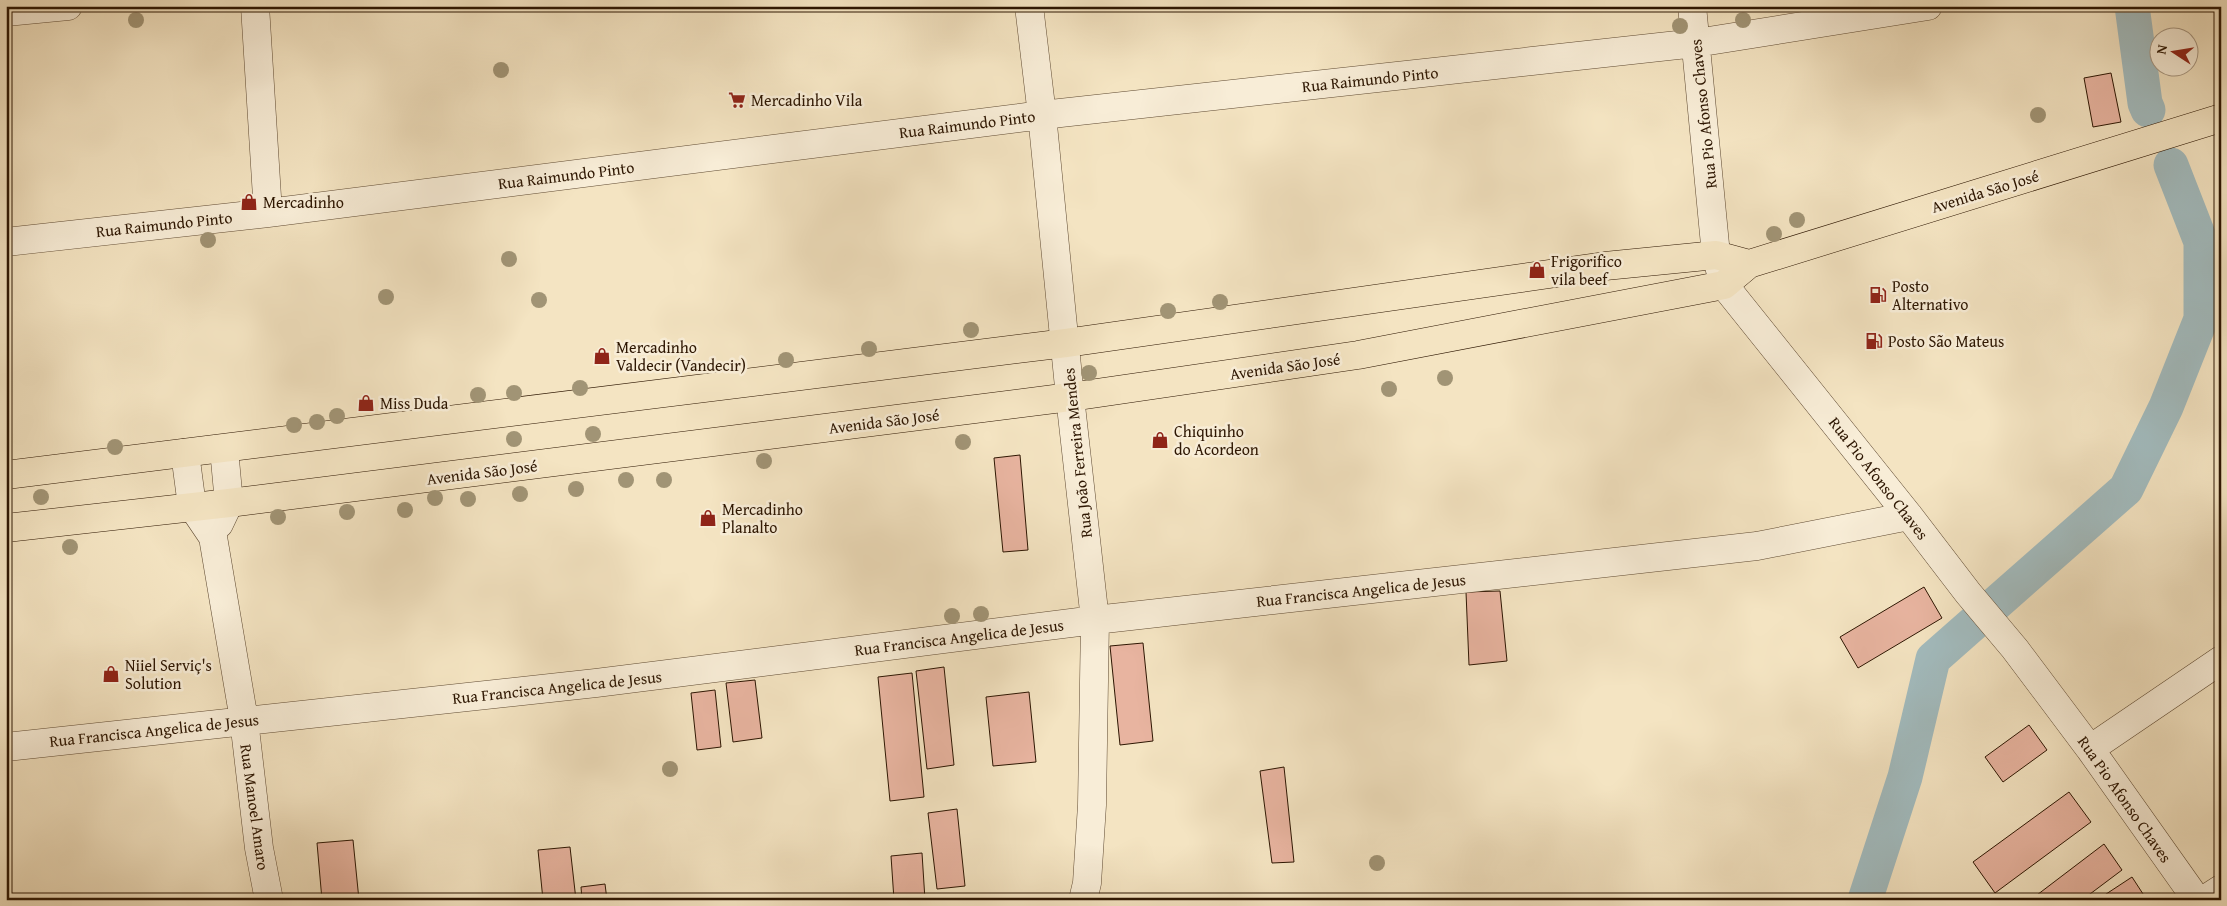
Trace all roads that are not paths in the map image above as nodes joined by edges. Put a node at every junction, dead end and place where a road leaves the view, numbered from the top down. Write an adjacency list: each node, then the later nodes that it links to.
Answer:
1 (68, 6): 6 (street)
2 (255, 6): 10 (street)
3 (1029, 6): 8 (street, Rua João Ferreira Mendes)
4 (1692, 6): 7 (street, Rua Pio Afonso Chaves)
5 (1928, 6): 7 (street, Rua Raimundo Pinto)
6 (6, 12)
7 (1696, 43): 8 (street, Rua Raimundo Pinto); 12 (street, Rua Pio Afonso Chaves)
8 (1042, 115): 10 (street, Rua Raimundo Pinto); 15 (street, Rua João Ferreira Mendes)
9 (2221, 118): 13 (main road, Avenida São José)
10 (268, 213): 11 (street, Rua Raimundo Pinto)
11 (6, 242)
12 (1716, 255): 13 (main road); 14 (street, Rua Pio Afonso Chaves); 15 (main road)
13 (1749, 264): 14 (main road, Avenida São José)
14 (1724, 285): 16 (main road, Avenida São José); 22 (street, Rua Pio Afonso Chaves)
15 (1066, 343): 16 (street, Rua João Ferreira Mendes); 17 (main road)
16 (1070, 398): 20 (main road, Avenida São José); 25 (street, Rua João Ferreira Mendes)
17 (224, 449): 18 (main road); 20 (street)
18 (185, 453): 19 (main road); 21 (street, Rua Manoel Amaro)
19 (6, 475)
20 (229, 503): 21 (main road, Avenida São José); 24 (street)
21 (192, 506): 23 (main road, Avenida São José); 24 (street, Rua Manoel Amaro)
22 (1910, 516): 25 (street, Rua Francisca Angelica de Jesus); 29 (street, Rua Pio Afonso Chaves)
23 (6, 528)
24 (213, 536): 27 (street, Rua Manoel Amaro)
25 (1095, 620): 27 (street, Rua Francisca Angelica de Jesus); 32 (street, Rua João Ferreira Mendes)
26 (2221, 660): 29 (street)
27 (244, 720): 28 (street, Rua Francisca Angelica de Jesus); 31 (street, Rua Manoel Amaro)
28 (6, 747)
29 (2090, 749): 33 (street, Rua Pio Afonso Chaves)
30 (2221, 888): 34 (street)
31 (269, 900)
32 (1083, 900)
33 (2196, 900)
34 (2204, 900)

